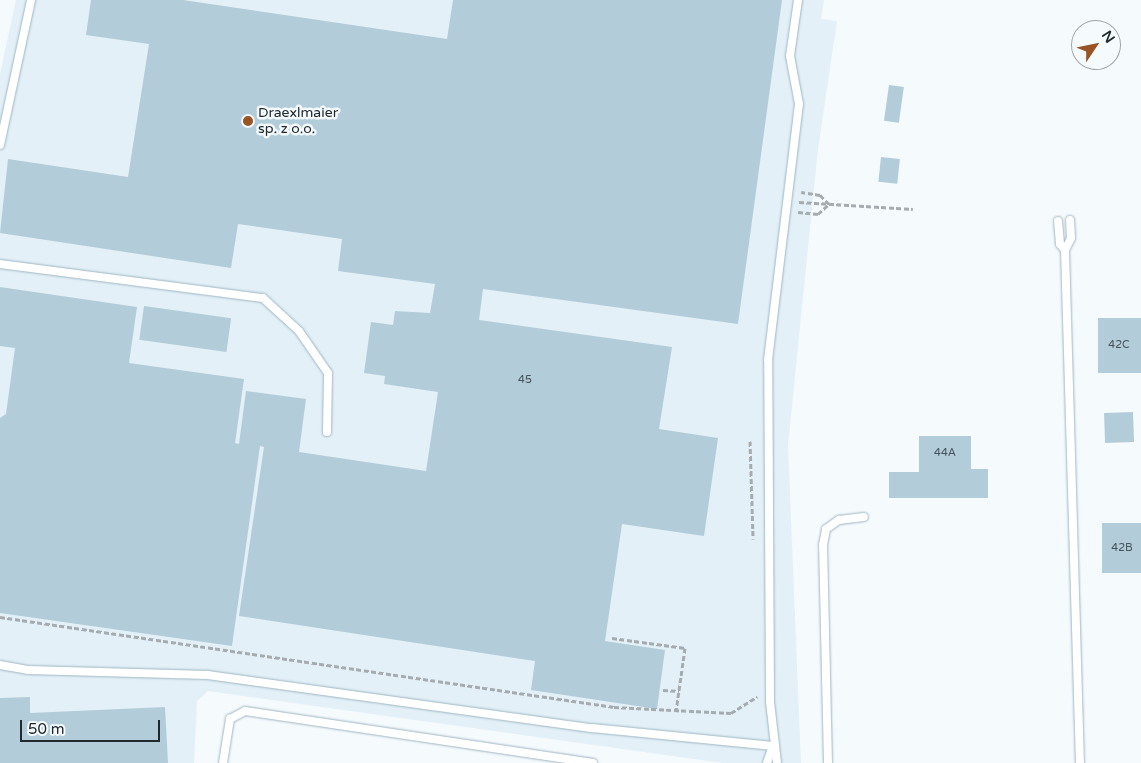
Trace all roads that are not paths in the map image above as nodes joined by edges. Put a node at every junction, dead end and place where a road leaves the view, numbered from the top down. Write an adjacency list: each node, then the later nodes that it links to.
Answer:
1 (30, 0): 3 (lane)
2 (798, 0): 11 (lane)
3 (0, 145)
4 (1058, 220): 6 (lane)
5 (1070, 220): 6 (lane)
6 (1065, 250): 17 (lane)
7 (0, 264): 8 (lane)
8 (327, 432)
9 (864, 517): 16 (lane)
10 (0, 665): 11 (lane)
11 (773, 746): 14 (lane); 15 (lane)
12 (223, 763): 13 (lane)
13 (593, 763)
14 (767, 763)
15 (777, 763)
16 (828, 763)
17 (1080, 763)

